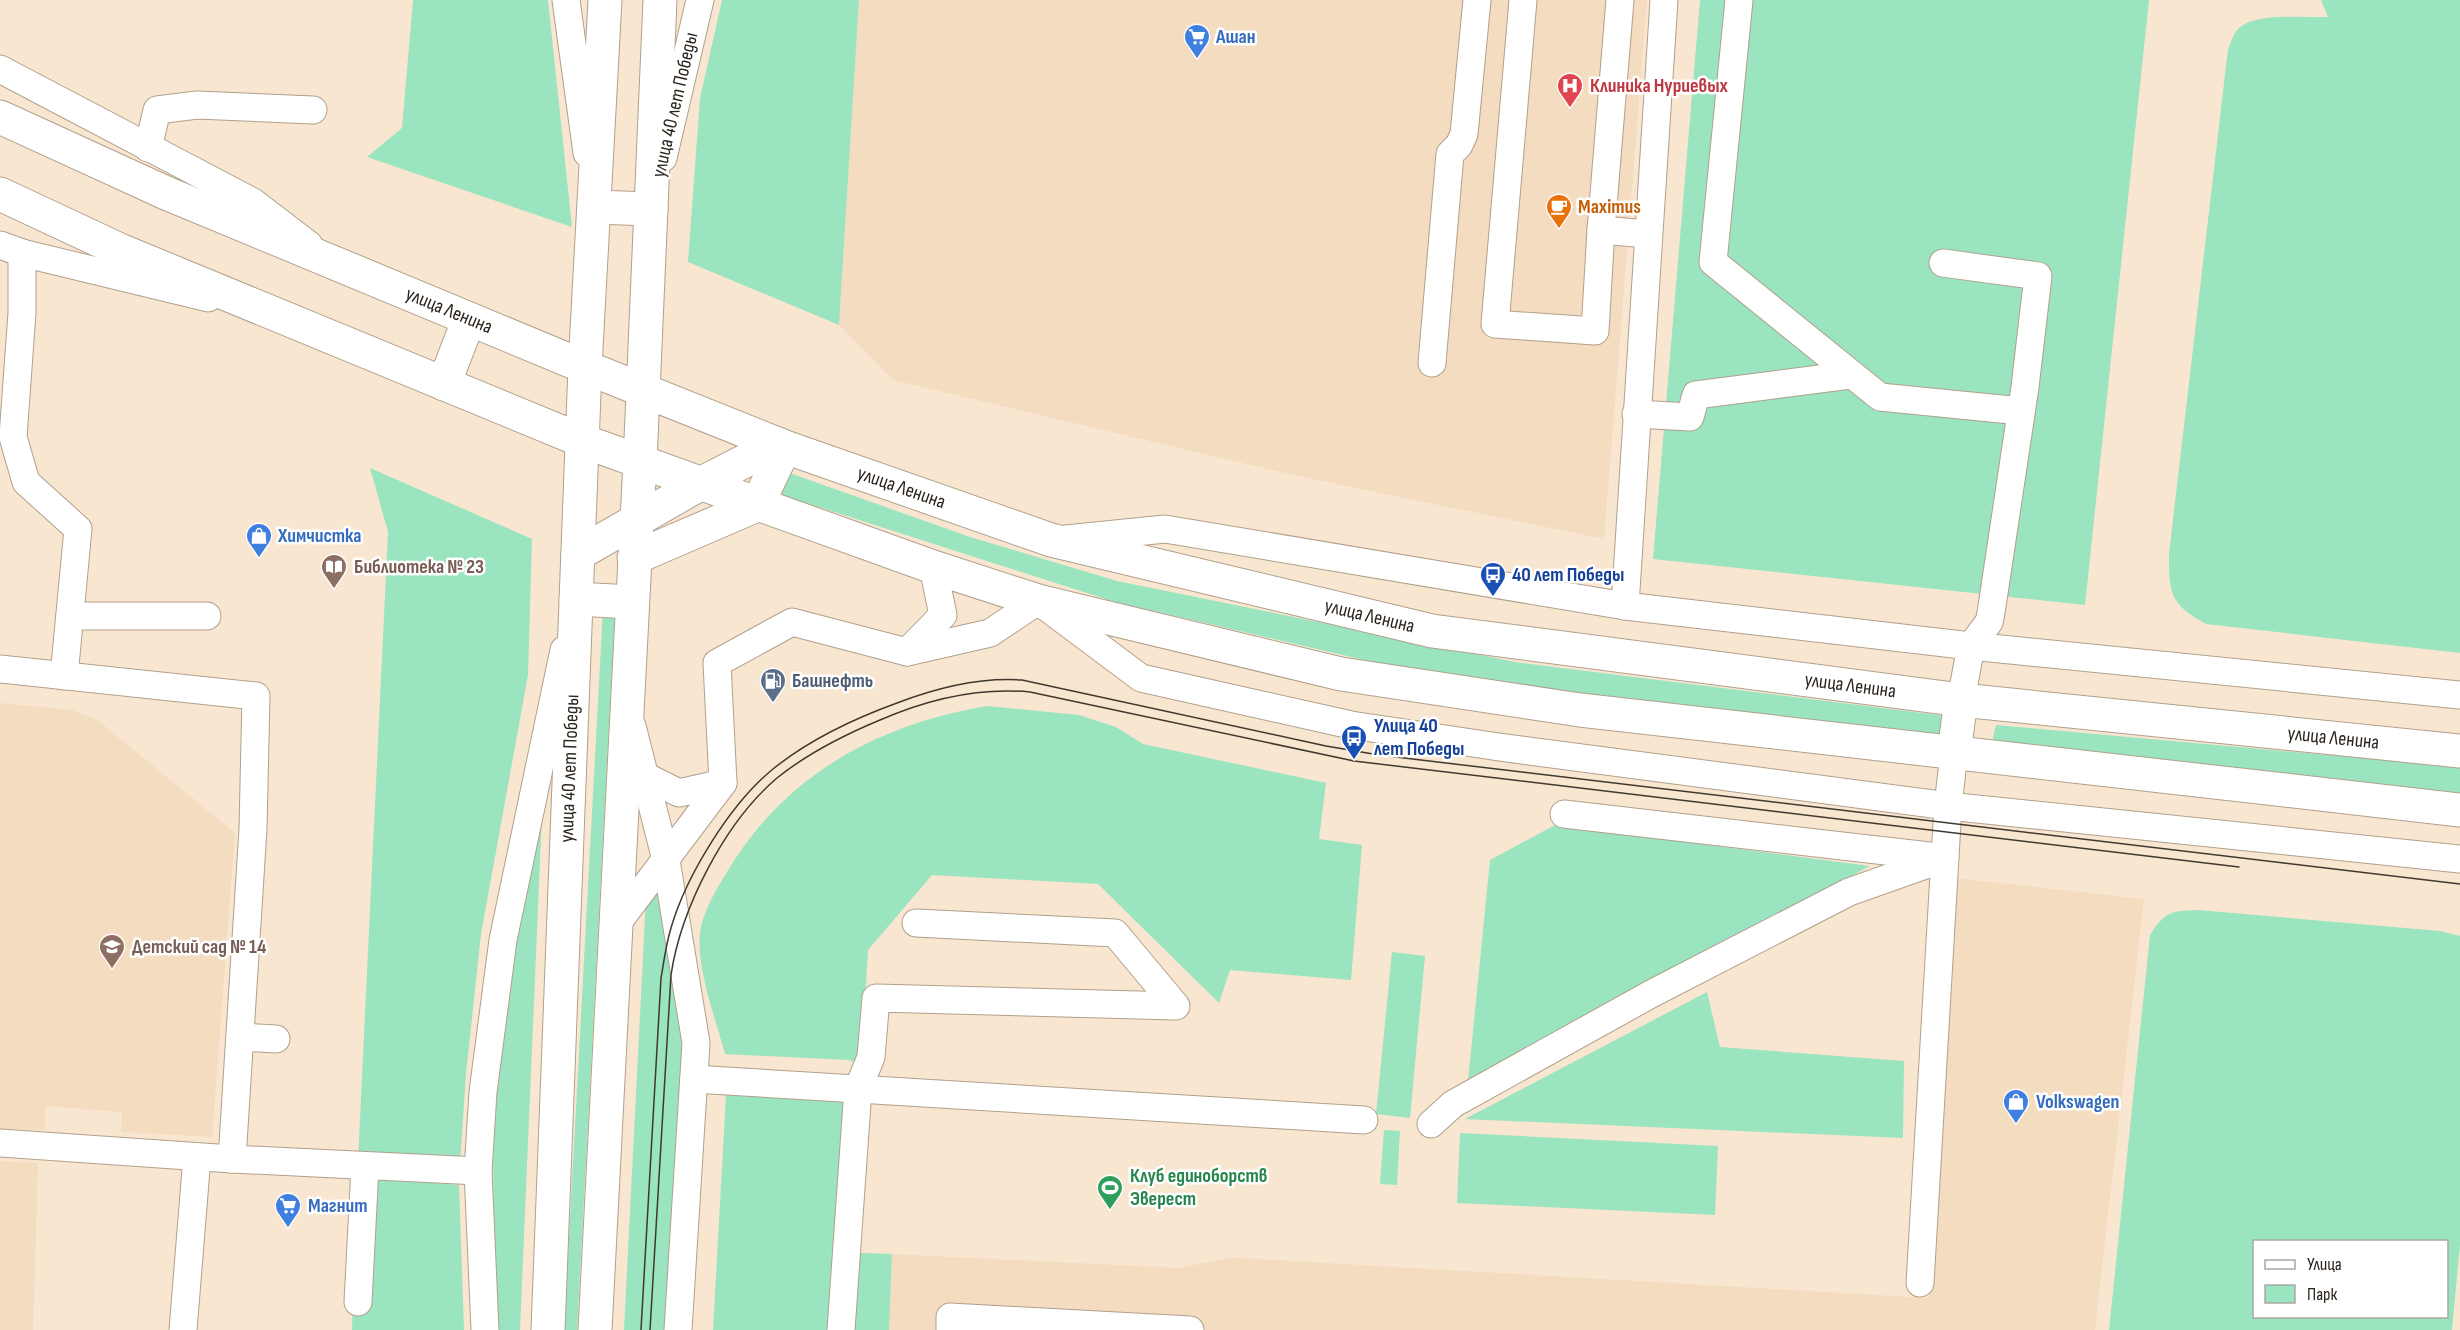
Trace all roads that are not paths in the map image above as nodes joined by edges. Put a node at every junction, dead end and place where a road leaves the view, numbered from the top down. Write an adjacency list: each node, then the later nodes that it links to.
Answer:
1 (566, 0): 17 (street, улица 40 лет Победы)
2 (605, 0): 17 (main road, улица 40 лет Победы)
3 (660, 0): 18 (main road, улица 40 лет Победы)
4 (700, 0): 18 (street, улица 40 лет Победы)
5 (1477, 0): 27 (street)
6 (1523, 0): 19 (street)
7 (1620, 0): 11 (street)
8 (1664, 0): 12 (street)
9 (1739, 0): 29 (street)
10 (0, 69): 15 (street, улица Ленина)
11 (1611, 102): 12 (street); 19 (street)
12 (1657, 106): 20 (street)
13 (313, 111): 15 (street)
14 (0, 117): 22 (main road, улица Ленина)
15 (148, 148): 22 (street, улица Ленина)
16 (0, 194): 24 (main road)
17 (594, 207): 18 (main road); 28 (main road, улица 40 лет Победы)
18 (651, 209): 31 (main road, улица 40 лет Победы)
19 (1601, 231): 20 (street)
20 (1648, 234): 33 (street)
21 (11, 249): 24 (street); 26 (street)
22 (332, 262): 25 (main road, улица Ленина)
23 (1943, 263): 32 (street)
24 (274, 315): 30 (main road)
25 (469, 319): 28 (main road, улица Ленина); 30 (main road)
26 (10, 322): 34 (street)
27 (1432, 363)
28 (585, 367): 31 (main road, улица Ленина); 35 (main road, улица 40 лет Победы)
29 (1850, 375): 32 (street); 33 (street)
30 (444, 384): 35 (main road)
31 (642, 390): 36 (main road, улица Ленина); 37 (main road, улица 40 лет Победы)
32 (2021, 411): 51 (street)
33 (1636, 414): 48 (street)
34 (6, 437): 49 (street)
35 (582, 441): 37 (main road); 42 (main road, улица 40 лет Победы)
36 (782, 446): 38 (main road); 39 (main road); 41 (main road, улица Ленина)
37 (640, 462): 38 (main road); 40 (main road, улица 40 лет Победы)
38 (700, 484): 39 (main road); 40 (main road)
39 (757, 505): 43 (main road); 44 (main road)
40 (636, 521): 42 (main road); 43 (main road, улица 40 лет Победы)
41 (1051, 540): 48 (street); 56 (main road, улица Ленина)
42 (578, 554): 45 (main road, улица 40 лет Победы)
43 (634, 558): 47 (main road, улица 40 лет Победы)
44 (933, 567): 46 (main road); 52 (street)
45 (576, 599): 47 (main road); 80 (street, улица 40 лет Победы); 85 (main road, улица 40 лет Победы)
46 (1038, 601): 52 (street); 59 (main road); 62 (street)
47 (632, 602): 57 (main road, улица 40 лет Победы)
48 (1625, 606): 51 (street)
49 (70, 616): 50 (street); 54 (street)
50 (207, 616)
51 (1971, 646): 55 (street); 56 (street)
52 (907, 652): 61 (street)
53 (0, 669): 54 (street)
54 (64, 676): 70 (street)
55 (2460, 695)
56 (1961, 700): 58 (main road, улица Ленина); 59 (main road)
57 (627, 705): 60 (street, улица 40 лет Победы); 69 (main road, улица 40 лет Победы)
58 (2460, 751)
59 (1954, 753): 62 (street); 63 (main road)
60 (645, 776): 61 (street); 67 (street, улица 40 лет Победы)
61 (723, 783): 67 (street)
62 (1948, 806): 65 (street); 66 (street)
63 (2460, 810)
64 (1564, 814): 65 (street)
65 (1945, 858): 75 (street); 81 (street)
66 (2460, 859)
67 (666, 860): 69 (street); 72 (street, улица 40 лет Победы)
68 (916, 923): 73 (street)
69 (616, 925): 86 (main road, улица 40 лет Победы)
70 (240, 1037): 71 (street); 78 (street)
71 (276, 1039)
72 (694, 1079): 73 (street); 87 (street, улица 40 лет Победы)
73 (858, 1089): 74 (street); 88 (street)
74 (1364, 1120)
75 (1431, 1124)
76 (0, 1143): 77 (street)
77 (197, 1157): 78 (street); 83 (street)
78 (232, 1159): 79 (street)
79 (365, 1167): 80 (street); 82 (street)
80 (478, 1171): 84 (street, улица 40 лет Победы)
81 (1920, 1283)
82 (358, 1302)
83 (183, 1330)
84 (485, 1330)
85 (548, 1330)
86 (595, 1330)
87 (678, 1330)
88 (841, 1330)
89 (950, 1330): 90 (street)
90 (1190, 1330)

